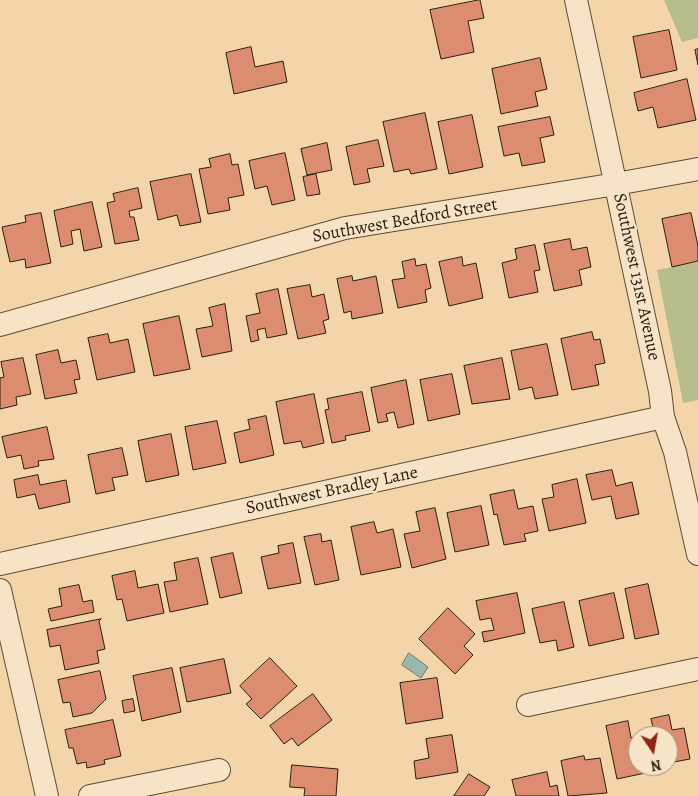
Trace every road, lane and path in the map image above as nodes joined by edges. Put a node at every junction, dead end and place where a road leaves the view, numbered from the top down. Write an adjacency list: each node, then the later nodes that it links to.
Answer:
1 (576, 0): 3 (street, Southwest 131st Avenue)
2 (698, 169): 3 (street, Southwest Bedford Street)
3 (616, 184): 4 (street, Southwest Bedford Street); 5 (street, Southwest 131st Avenue)
4 (0, 325)
5 (663, 417): 6 (street, Southwest 131st Avenue); 7 (street, Southwest Bradley Lane)
6 (698, 554)
7 (0, 564)
8 (0, 590): 12 (street)
9 (698, 669): 10 (street)
10 (528, 705)
11 (219, 770): 13 (street)
12 (46, 796)
13 (90, 796)

